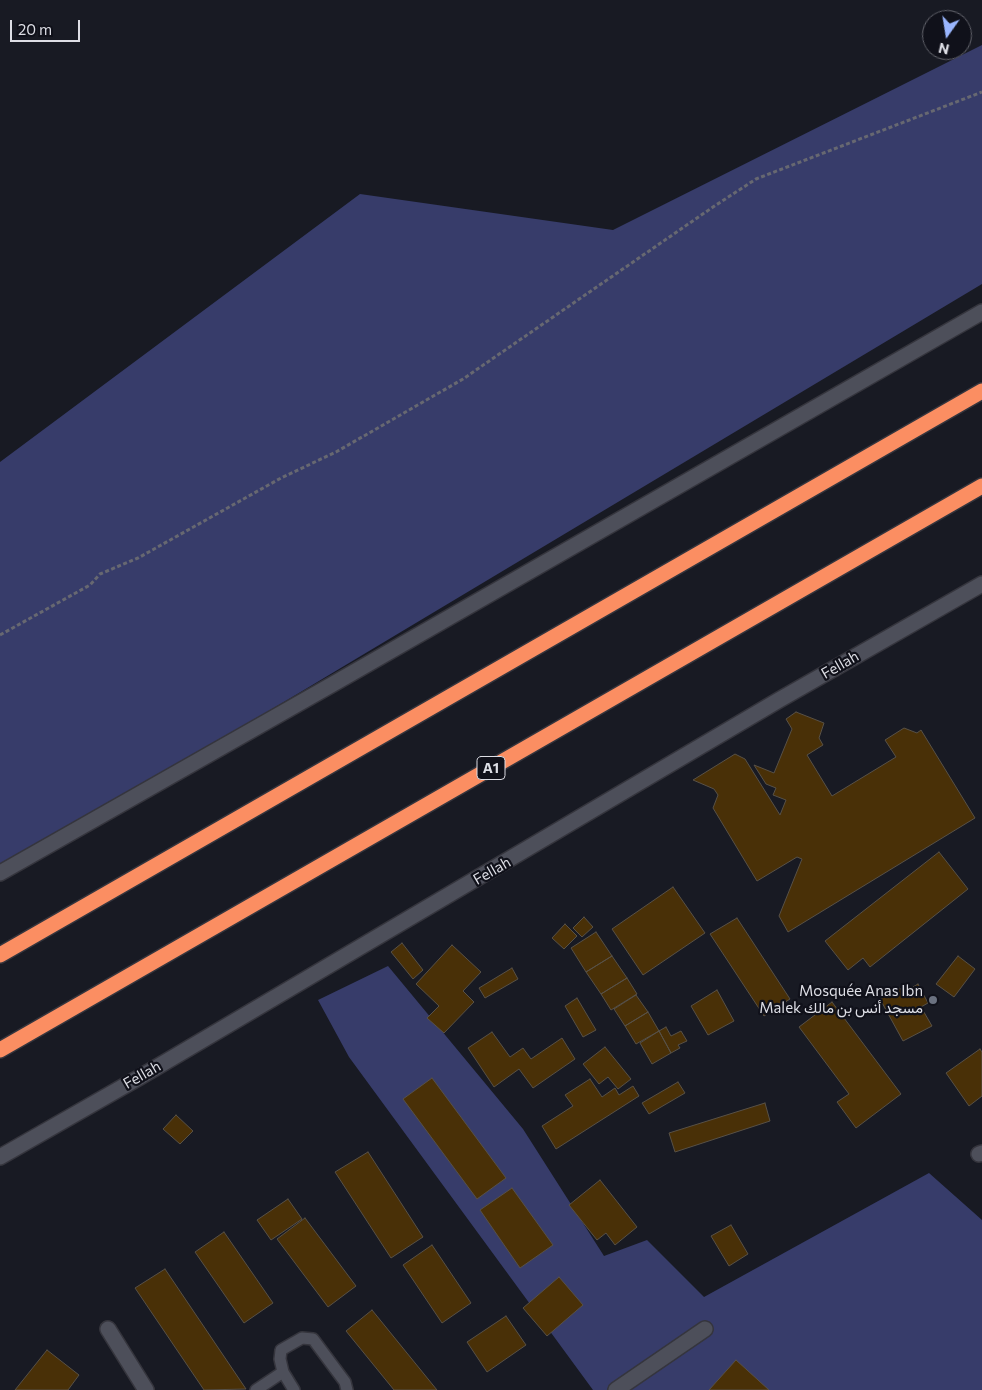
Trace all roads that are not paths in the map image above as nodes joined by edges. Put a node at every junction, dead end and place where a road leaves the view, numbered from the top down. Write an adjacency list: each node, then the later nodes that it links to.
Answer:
1 (982, 312): 5 (street)
2 (982, 391): 6 (highway)
3 (982, 486): 7 (highway, A1)
4 (982, 584): 8 (street, Fellah)
5 (0, 872)
6 (0, 955)
7 (0, 1050)
8 (0, 1157)
9 (108, 1329): 12 (street)
10 (705, 1329): 16 (street)
11 (283, 1372): 13 (lane); 14 (lane); 15 (lane)
12 (146, 1390)
13 (256, 1390)
14 (294, 1390)
15 (347, 1390)
16 (616, 1390)

